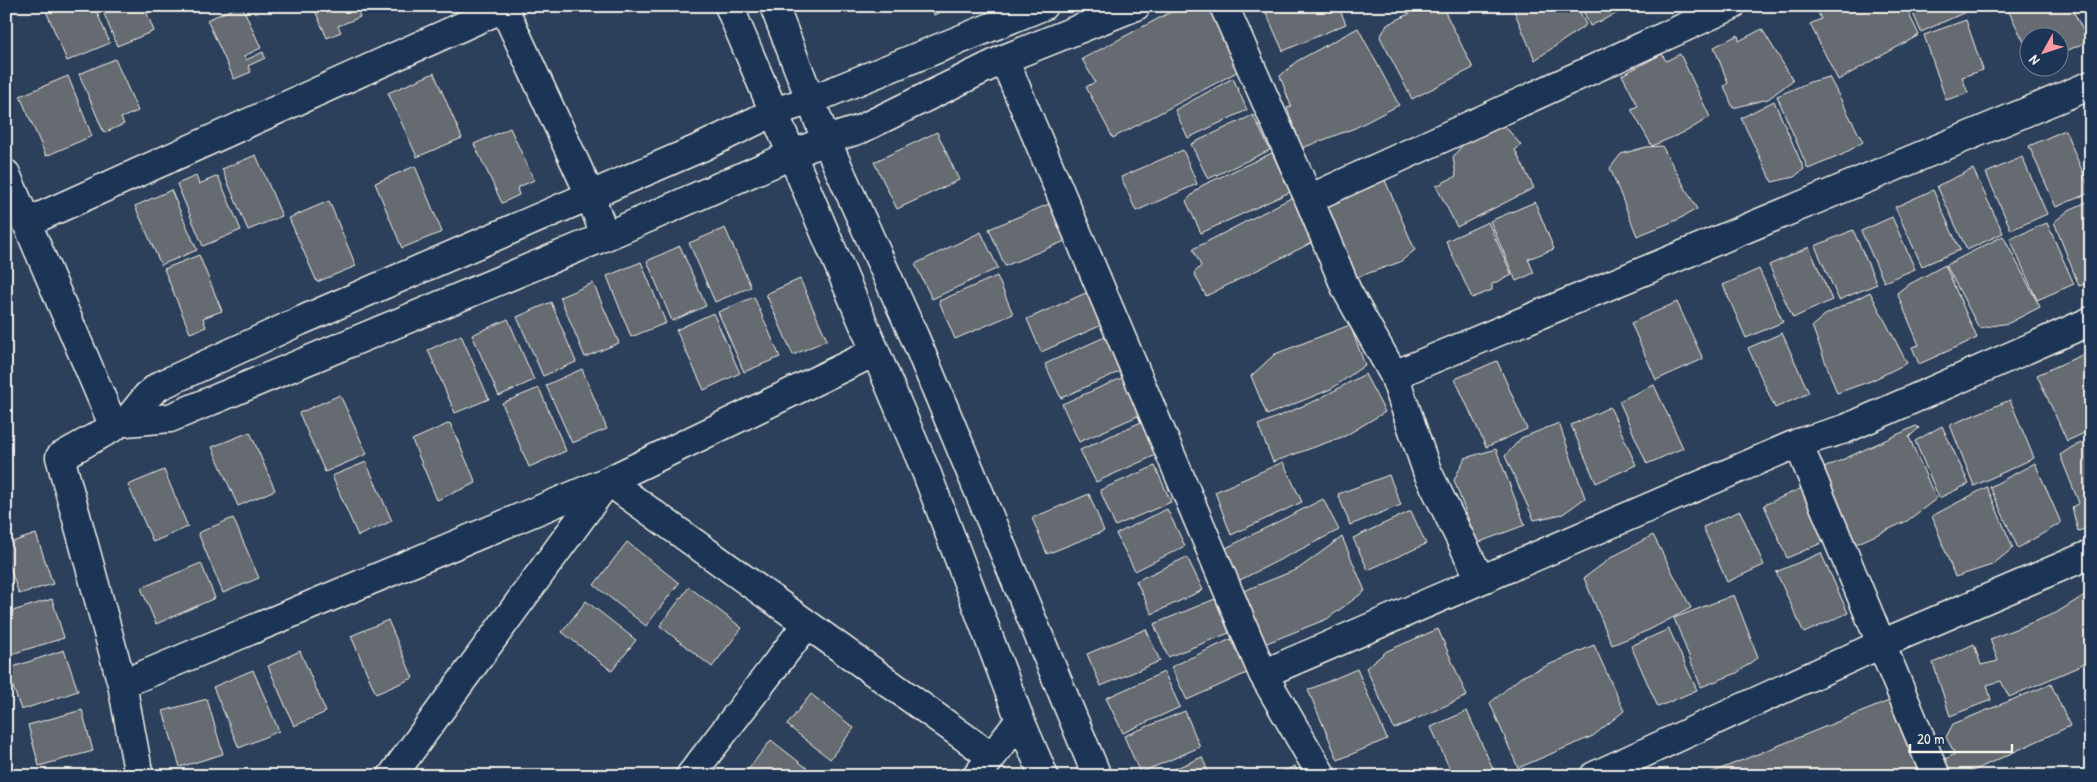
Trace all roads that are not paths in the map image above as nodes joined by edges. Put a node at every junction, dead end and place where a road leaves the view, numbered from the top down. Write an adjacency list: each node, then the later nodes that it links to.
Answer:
1 (729, 6): 11 (street)
2 (774, 6): 10 (street)
3 (1043, 6): 10 (street)
4 (1136, 6): 8 (street)
5 (1224, 6): 16 (street)
6 (1731, 6): 16 (street)
7 (503, 7): 15 (street); 17 (street)
8 (1004, 59): 12 (street); 29 (street)
9 (2091, 85): 21 (street)
10 (811, 100): 11 (street); 12 (street)
11 (774, 112): 13 (street); 15 (street)
12 (826, 140): 13 (street); 37 (street)
13 (792, 155): 18 (street); 20 (street)
14 (6, 174): 17 (street)
15 (590, 195): 18 (street); 22 (street)
16 (1309, 199): 21 (street)
17 (26, 223): 22 (street)
18 (605, 236): 22 (street)
19 (2091, 321): 23 (street)
20 (875, 352): 24 (street); 31 (street)
21 (1394, 375): 26 (street)
22 (120, 425): 30 (street)
23 (1798, 443): 26 (street); 28 (street)
24 (608, 481): 27 (street); 30 (street); 34 (street)
25 (2091, 554): 28 (street)
26 (1480, 579): 29 (street)
27 (807, 624): 32 (street); 35 (street)
28 (1881, 644): 39 (street); 40 (street)
29 (1263, 674): 38 (street)
30 (122, 684): 33 (street)
31 (1020, 720): 32 (street); 36 (street)
32 (984, 766)
33 (139, 776)
34 (392, 776)
35 (690, 776)
36 (1044, 776)
37 (1097, 776)
38 (1322, 776)
39 (1594, 776)
40 (1936, 776)

